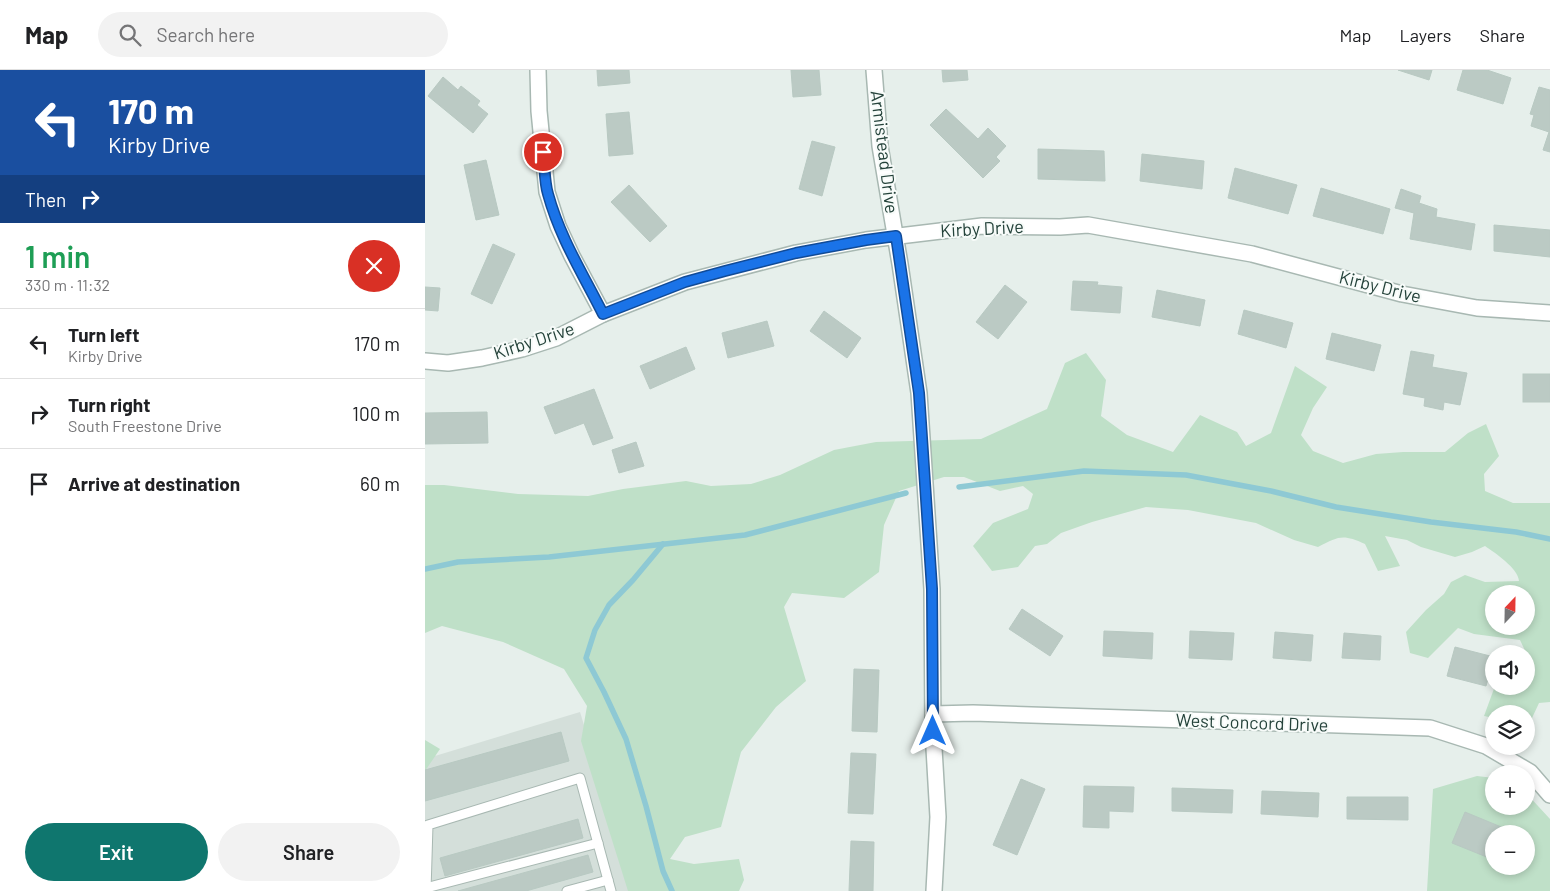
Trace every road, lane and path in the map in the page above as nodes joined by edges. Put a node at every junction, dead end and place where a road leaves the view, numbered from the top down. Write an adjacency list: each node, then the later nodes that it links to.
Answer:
1 (538, 70): 5 (street)
2 (875, 70): 3 (street, Armistead Drive)
3 (896, 236): 4 (street, Kirby Drive); 5 (street, Kirby Drive); 7 (street, Armistead Drive)
4 (1550, 313)
5 (603, 314): 6 (street, Kirby Drive)
6 (425, 361)
7 (933, 714): 8 (street, West Concord Drive); 14 (street, Armistead Drive)
8 (1550, 795)
9 (598, 843): 10 (lane); 11 (lane); 11 (lane)
10 (608, 880): 12 (lane); 13 (lane)
11 (426, 889)
12 (567, 891)
13 (611, 891)
14 (934, 891)

